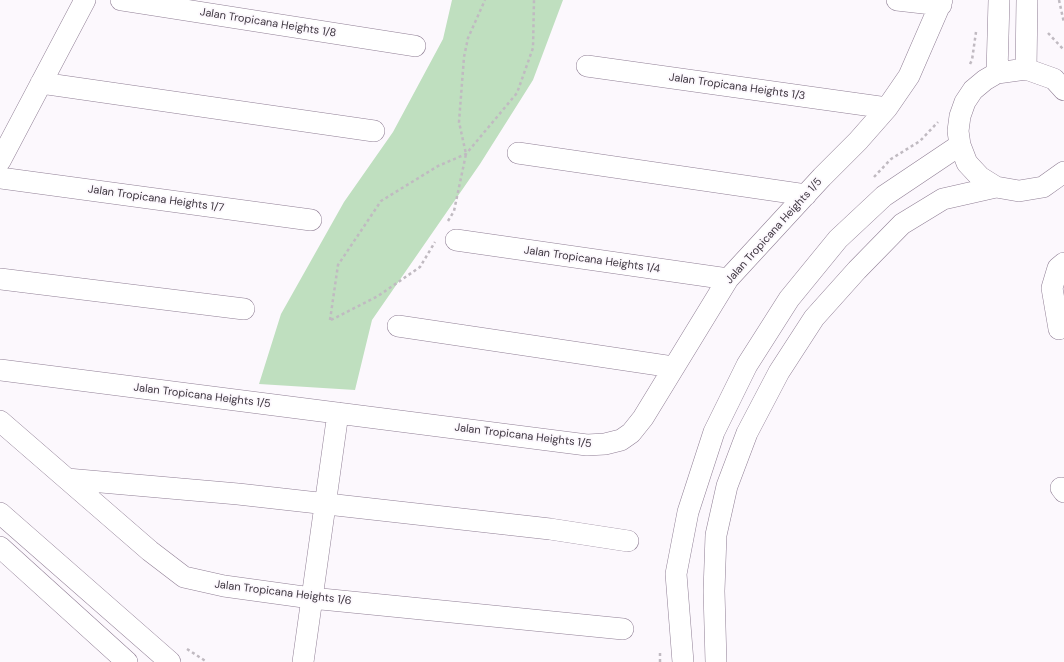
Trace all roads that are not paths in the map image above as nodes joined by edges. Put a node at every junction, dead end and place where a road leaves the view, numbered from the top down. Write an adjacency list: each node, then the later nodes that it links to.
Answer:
1 (85, 0): 11 (street)
2 (120, 0): 7 (street, Jalan Tropicana Heights 1/8)
3 (897, 0): 6 (street)
4 (999, 0): 10 (street)
5 (1027, 0): 9 (street)
6 (942, 3): 13 (street, Jalan Tropicana Heights 1/5)
7 (415, 46)
8 (587, 66): 13 (street, Jalan Tropicana Heights 1/3)
9 (1026, 69): 10 (street); 12 (street)
10 (997, 73): 15 (street)
11 (42, 83): 14 (street); 17 (street)
12 (1064, 90)
13 (887, 108): 21 (street, Jalan Tropicana Heights 1/5)
14 (374, 131)
15 (960, 145): 20 (street); 44 (street)
16 (518, 153): 21 (street)
17 (0, 161)
18 (1064, 174): 20 (street)
19 (0, 178): 22 (street, Jalan Tropicana Heights 1/7)
20 (996, 187): 45 (street)
21 (806, 195): 26 (street, Jalan Tropicana Heights 1/5)
22 (312, 220)
23 (447, 233): 26 (street, Jalan Tropicana Heights 1/4)
24 (1064, 263): 29 (street)
25 (0, 279): 27 (street)
26 (728, 279): 30 (street, Jalan Tropicana Heights 1/5)
27 (244, 309)
28 (398, 326): 30 (street)
29 (1059, 329)
30 (674, 367): 32 (street, Jalan Tropicana Heights 1/5)
31 (0, 370): 32 (street, Jalan Tropicana Heights 1/5)
32 (338, 413): 35 (street)
33 (0, 420): 34 (street, Jalan Tropicana Heights 1/6)
34 (67, 479): 35 (street); 39 (street, Jalan Tropicana Heights 1/6)
35 (325, 504): 37 (street); 39 (street)
36 (0, 513): 42 (street)
37 (628, 541)
38 (0, 547): 41 (street)
39 (311, 598): 40 (street, Jalan Tropicana Heights 1/6); 43 (street)
40 (623, 629)
41 (127, 662)
42 (170, 662)
43 (303, 662)
44 (682, 662)
45 (716, 662)

